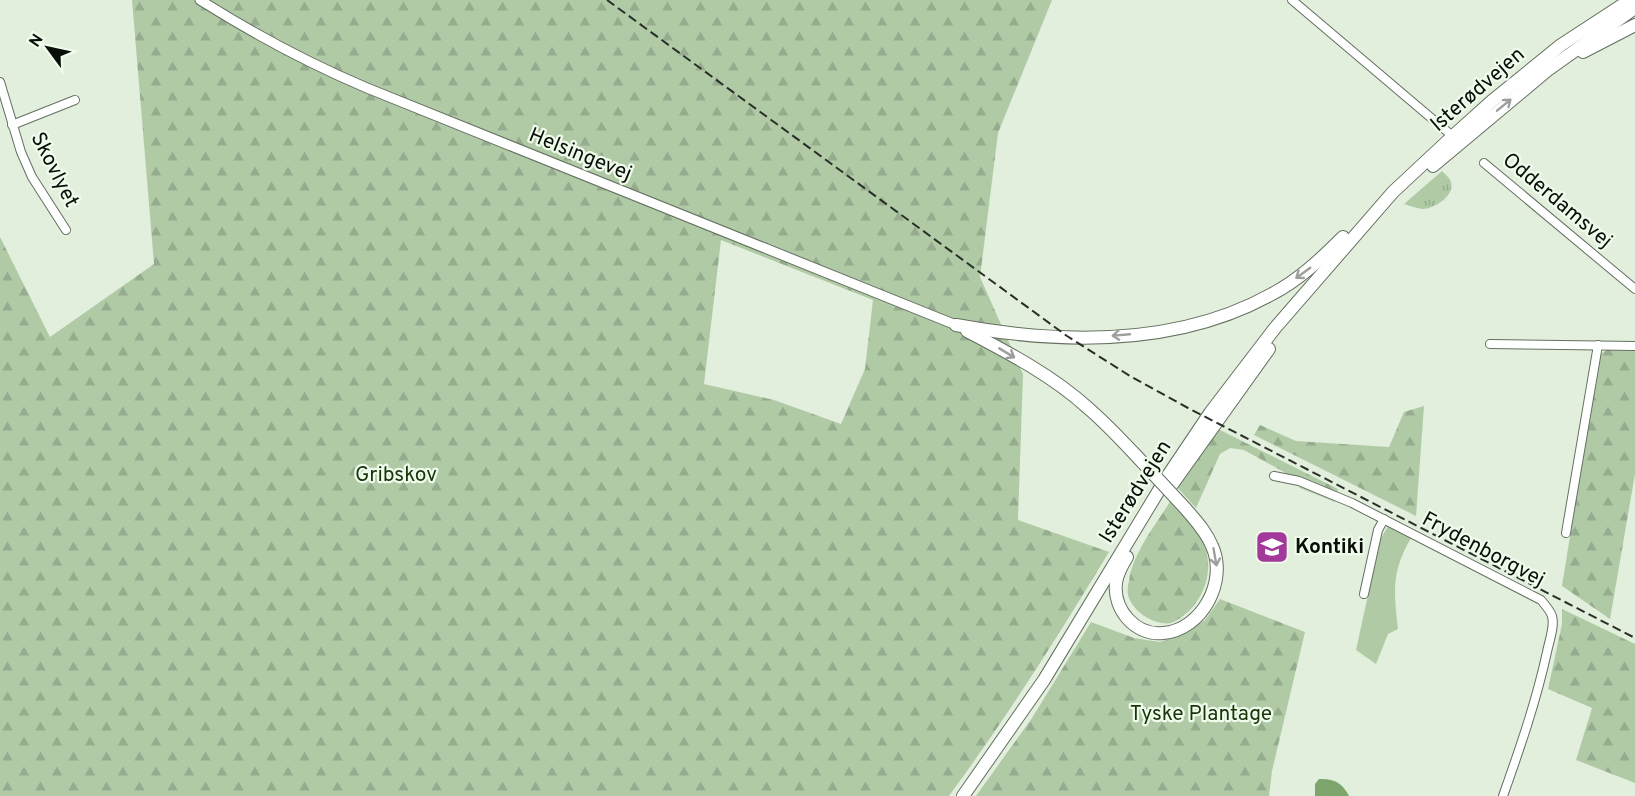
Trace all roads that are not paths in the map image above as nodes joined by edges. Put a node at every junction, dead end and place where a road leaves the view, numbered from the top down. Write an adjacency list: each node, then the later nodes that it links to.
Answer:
1 (200, 0): 19 (street, Helsingevej)
2 (1292, 0): 12 (street)
3 (1615, 0): 7 (highway)
4 (1630, 0): 7 (highway, Isterødvejen)
5 (1635, 8): 8 (highway, Isterødvejen)
6 (1635, 25): 8 (highway)
7 (1561, 45): 12 (highway, Isterødvejen)
8 (1549, 69): 12 (highway, Isterødvejen, one-way to 8)
9 (0, 82): 11 (street, Skovlyet)
10 (75, 100): 11 (street, Skovlyet)
11 (12, 125): 16 (street, Skovlyet)
12 (1456, 139): 14 (highway, Isterødvejen); 15 (highway, Isterødvejen)
13 (1484, 163): 17 (street, Odderdamsvej)
14 (1393, 192): 15 (highway, Isterødvejen); 19 (highway, one-way to 19)
15 (1365, 226): 18 (highway, Isterødvejen)
16 (66, 230)
17 (1635, 288)
18 (1308, 289): 19 (highway, one-way to 18, bridge); 27 (highway, Isterødvejen)
19 (956, 325)
20 (1490, 344): 21 (street)
21 (1598, 345): 22 (street); 25 (street)
22 (1635, 346)
23 (1274, 476): 24 (street, Frydenborgvej)
24 (1384, 519): 26 (street); 28 (street, Frydenborgvej)
25 (1566, 533)
26 (1364, 594)
27 (963, 796)
28 (1503, 796)

